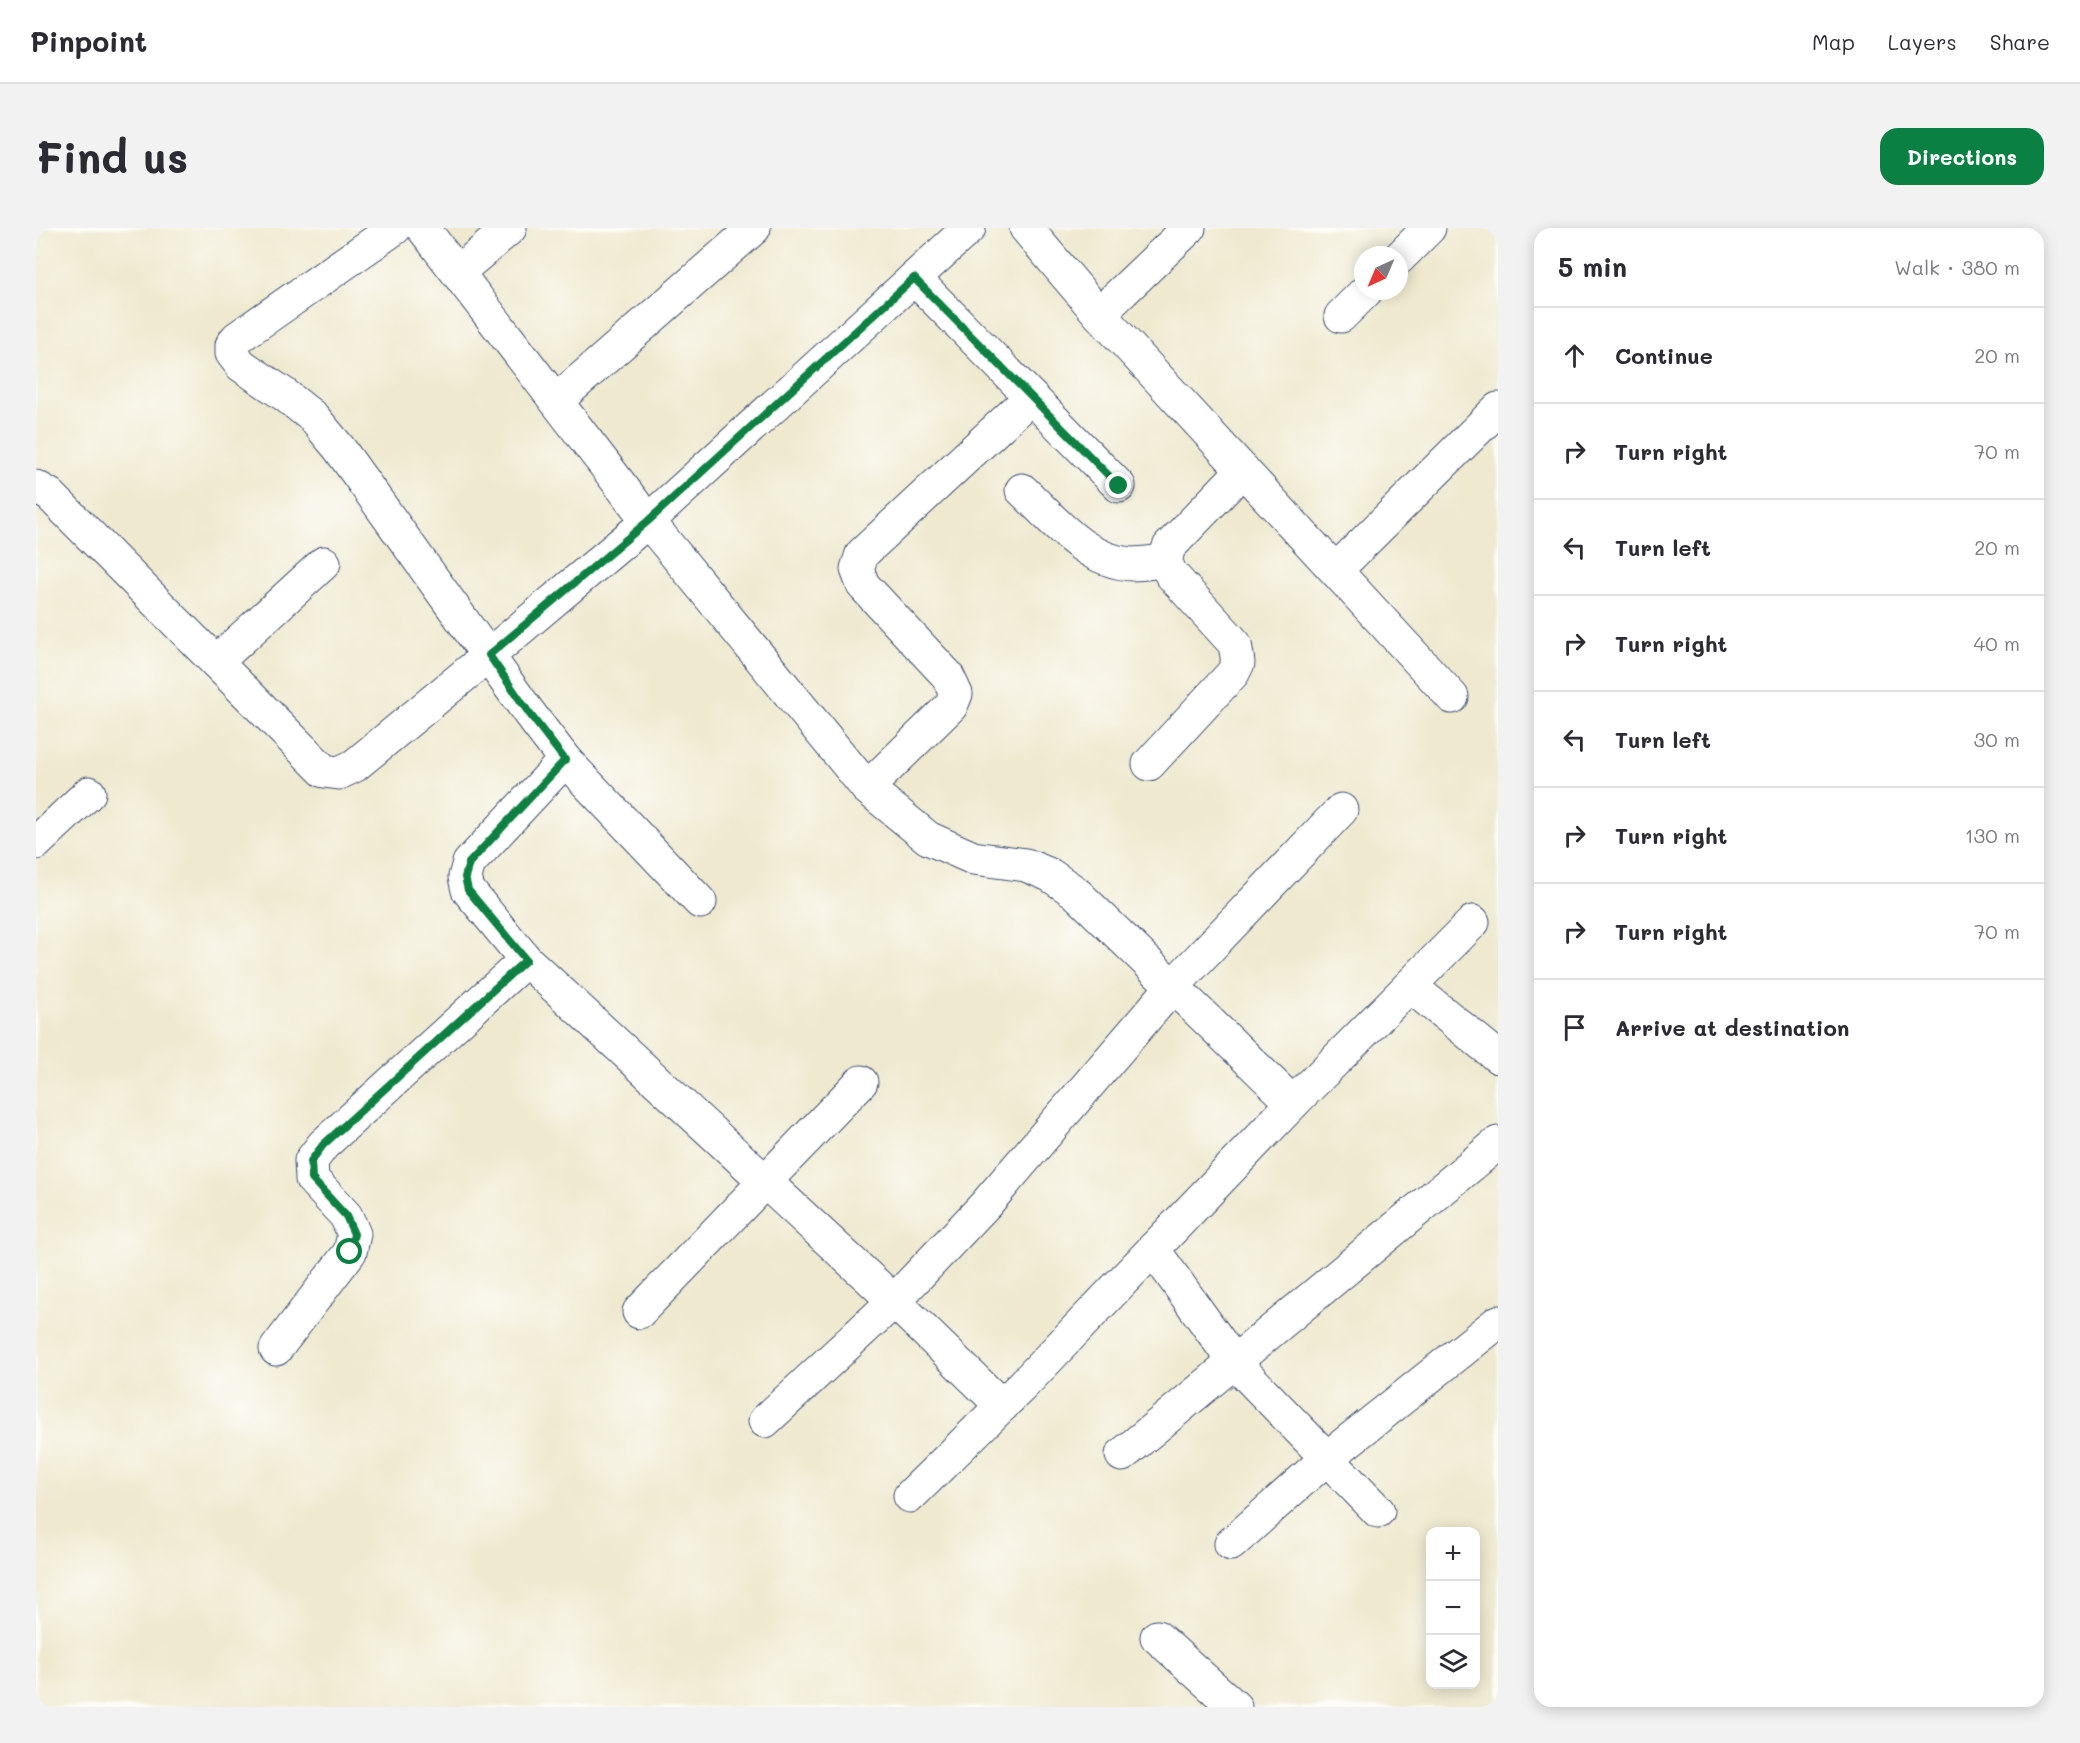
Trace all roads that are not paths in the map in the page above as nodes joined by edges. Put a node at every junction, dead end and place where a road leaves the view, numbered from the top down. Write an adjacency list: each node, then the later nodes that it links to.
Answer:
1 (394, 228): 26 (street)
2 (423, 228): 10 (street)
3 (510, 228): 10 (street)
4 (754, 228): 16 (street)
5 (969, 228): 11 (street)
6 (1026, 228): 13 (street)
7 (1189, 228): 13 (street)
8 (1429, 228): 9 (street)
9 (1408, 249)
10 (458, 272): 16 (street)
11 (914, 278): 15 (street); 22 (street)
12 (1357, 300): 14 (street)
13 (1099, 314): 18 (street)
14 (1341, 316)
15 (1031, 397): 19 (street); 31 (street)
16 (556, 401): 22 (street)
17 (1498, 409): 25 (street)
18 (1243, 470): 23 (street); 25 (street)
19 (1119, 486)
20 (36, 487): 27 (street)
21 (1022, 490): 23 (street)
22 (648, 521): 26 (street); 31 (street)
23 (1165, 561): 30 (street)
24 (324, 563): 27 (street)
25 (1336, 570): 28 (street)
26 (489, 655): 27 (street); 29 (street)
27 (216, 663)
28 (1452, 697)
29 (565, 760): 35 (street); 37 (street)
30 (1149, 764)
31 (867, 788): 38 (street)
32 (89, 793): 34 (street)
33 (1341, 810): 38 (street)
34 (36, 843)
35 (700, 902)
36 (1473, 922): 39 (street)
37 (526, 960): 44 (street); 49 (street)
38 (1173, 986): 42 (street); 46 (street)
39 (1410, 986): 40 (street); 42 (street)
40 (1498, 1057)
41 (861, 1082): 44 (street)
42 (1293, 1103): 45 (street)
43 (1498, 1143): 50 (street)
44 (765, 1181): 46 (street); 47 (street)
45 (1153, 1249): 50 (street); 51 (street)
46 (894, 1301): 51 (street); 52 (street)
47 (639, 1312)
48 (1498, 1322): 54 (street)
49 (276, 1349)
50 (1234, 1362): 53 (street); 54 (street)
51 (1002, 1406): 55 (street)
52 (765, 1421)
53 (1122, 1455)
54 (1327, 1458): 56 (street); 57 (street)
55 (910, 1496)
56 (1378, 1511)
57 (1231, 1544)
58 (1157, 1637): 59 (street)
59 (1235, 1707)

